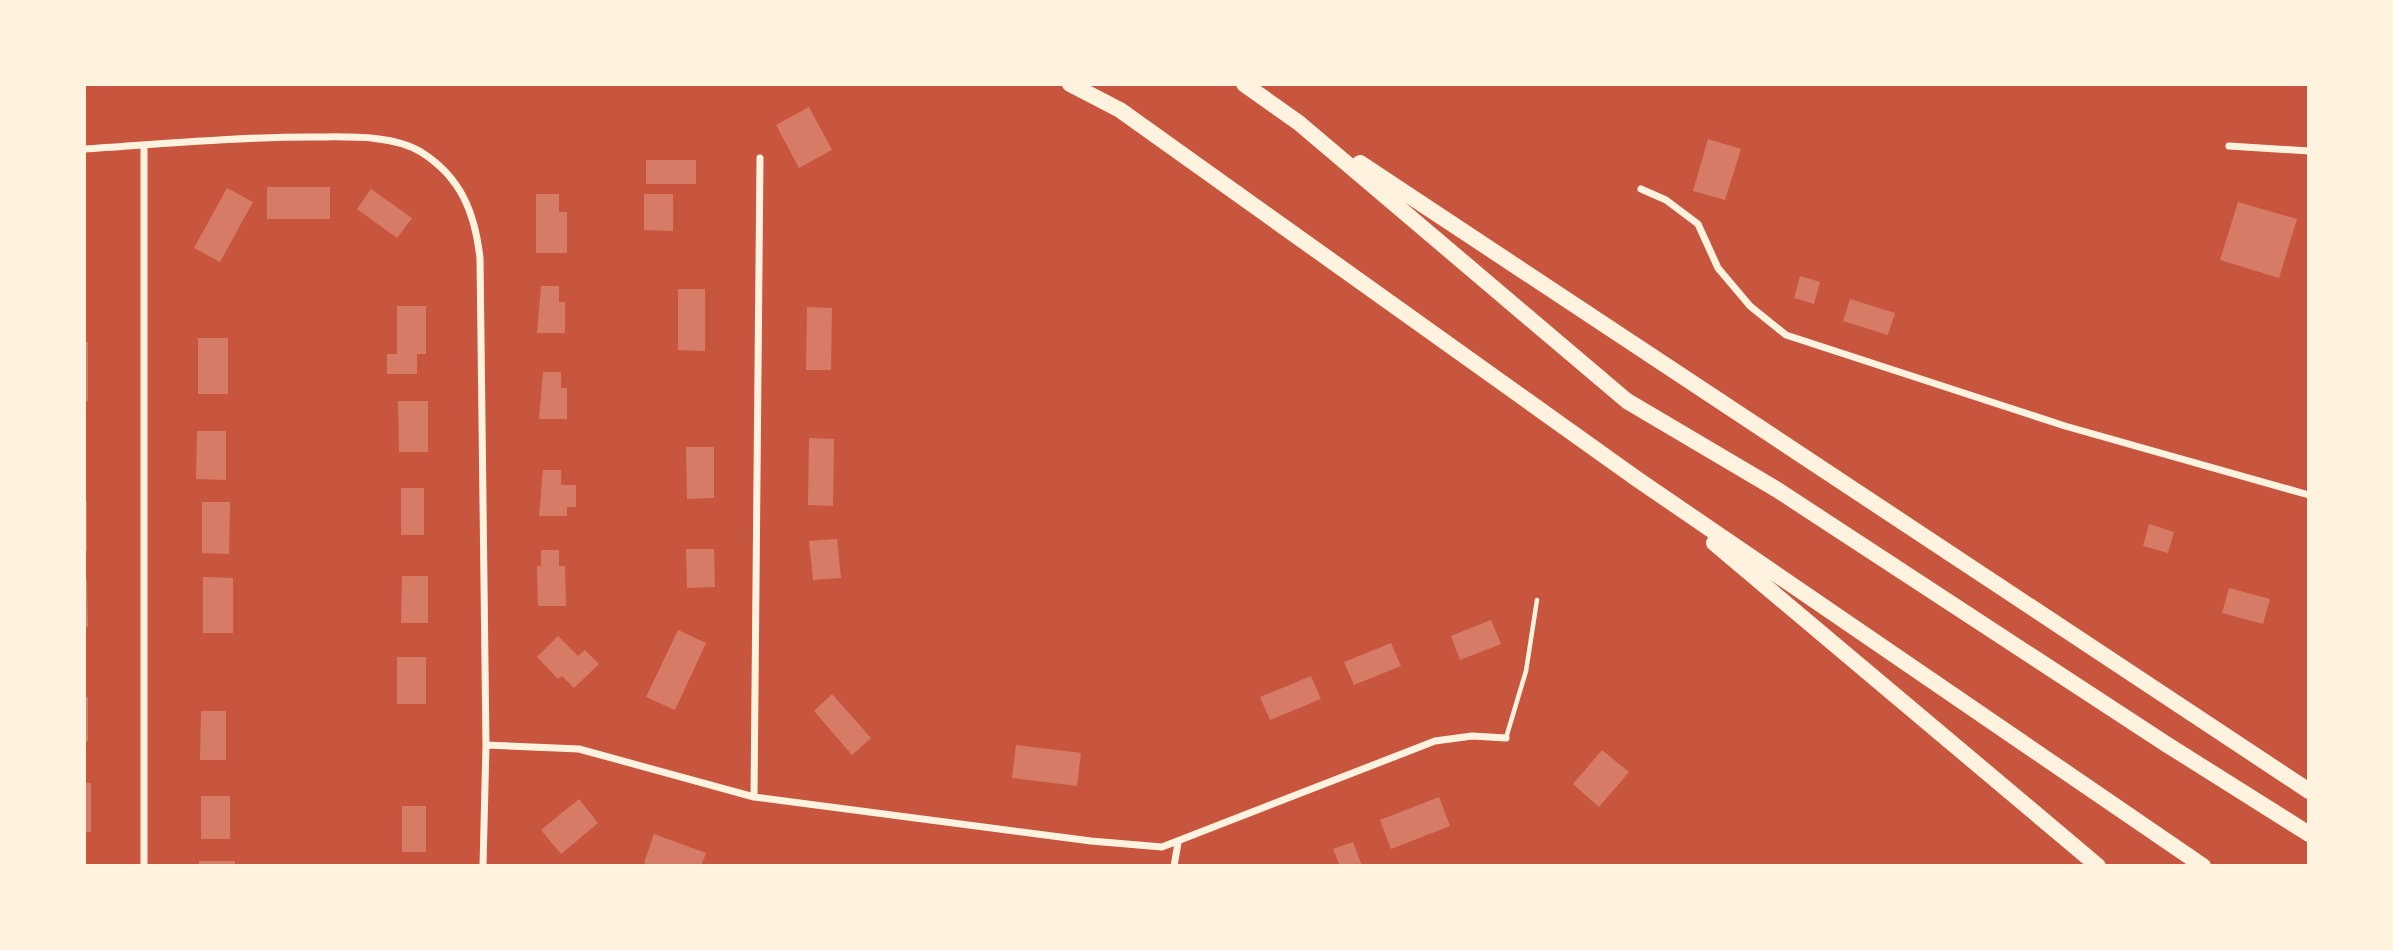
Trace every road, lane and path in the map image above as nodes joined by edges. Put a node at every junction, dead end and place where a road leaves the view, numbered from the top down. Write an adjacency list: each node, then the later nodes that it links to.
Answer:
1 (1070, 84): 10 (highway)
2 (1244, 84): 3 (highway)
3 (1299, 123): 15 (highway); 17 (highway)
4 (144, 145): 6 (street); 14 (street); 19 (street)
5 (2229, 146): 7 (street)
6 (84, 149)
7 (2309, 151)
8 (760, 158): 16 (street)
9 (1641, 189): 11 (street)
10 (1637, 479): 22 (highway); 23 (highway)
11 (2309, 495)
12 (1537, 600): 13 (lane)
13 (1506, 738): 18 (street)
14 (485, 745): 16 (street); 20 (street)
15 (2309, 791)
16 (754, 797): 18 (street)
17 (2309, 834)
18 (1178, 843): 21 (street)
19 (144, 866)
20 (483, 866)
21 (1174, 866)
22 (2098, 866)
23 (2203, 866)

